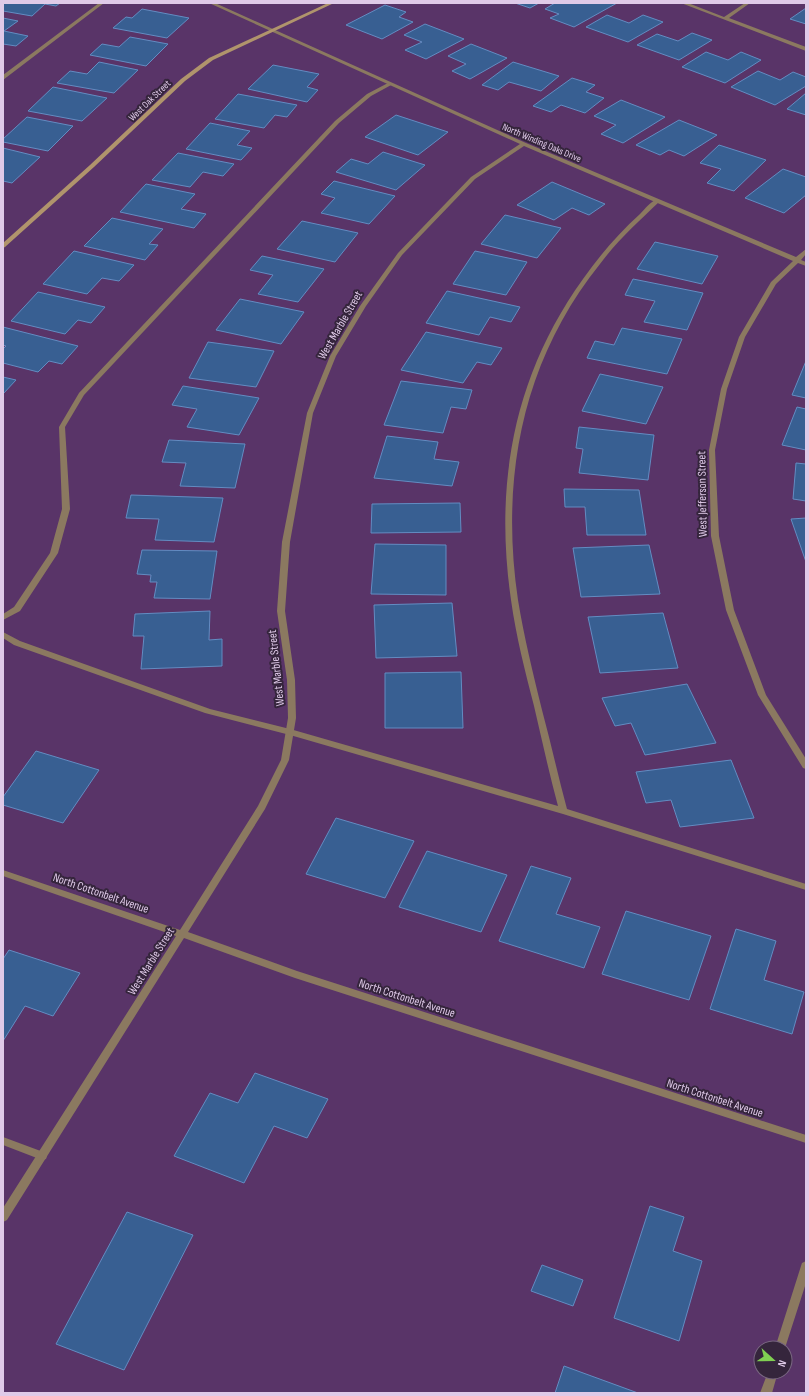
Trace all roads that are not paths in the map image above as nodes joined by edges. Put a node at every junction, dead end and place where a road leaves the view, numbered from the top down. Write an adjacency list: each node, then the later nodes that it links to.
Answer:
1 (102, 3): 9 (street)
2 (211, 3): 7 (street, North Winding Oaks Drive)
3 (332, 3): 7 (street, West Oak Street)
4 (683, 3): 6 (street)
5 (748, 3): 6 (street)
6 (726, 18): 8 (street)
7 (272, 31): 10 (street, North Winding Oaks Drive); 13 (street, West Oak Street)
8 (806, 49)
9 (3, 78)
10 (390, 84): 11 (street, North Winding Oaks Drive); 17 (street)
11 (524, 144): 12 (street, North Winding Oaks Drive); 19 (street, West Marble Street)
12 (657, 201): 15 (street, North Winding Oaks Drive); 21 (street)
13 (3, 246)
14 (806, 251): 15 (street, West Jefferson Street)
15 (796, 260): 16 (street, North Winding Oaks Drive); 20 (street, West Jefferson Street)
16 (806, 264)
17 (3, 617)
18 (3, 635): 19 (street)
19 (290, 732): 21 (street); 24 (street, West Marble Street)
20 (806, 766)
21 (563, 811): 23 (street)
22 (3, 873): 24 (street, North Cottonbelt Avenue)
23 (806, 887)
24 (182, 934): 25 (street, North Cottonbelt Avenue); 27 (street, West Marble Street)
25 (806, 1139)
26 (3, 1141): 27 (street)
27 (42, 1156): 28 (street, West Marble Street)
28 (3, 1217)
29 (806, 1266): 30 (street)
30 (783, 1340)
31 (770, 1380): 32 (street)
32 (766, 1393)

